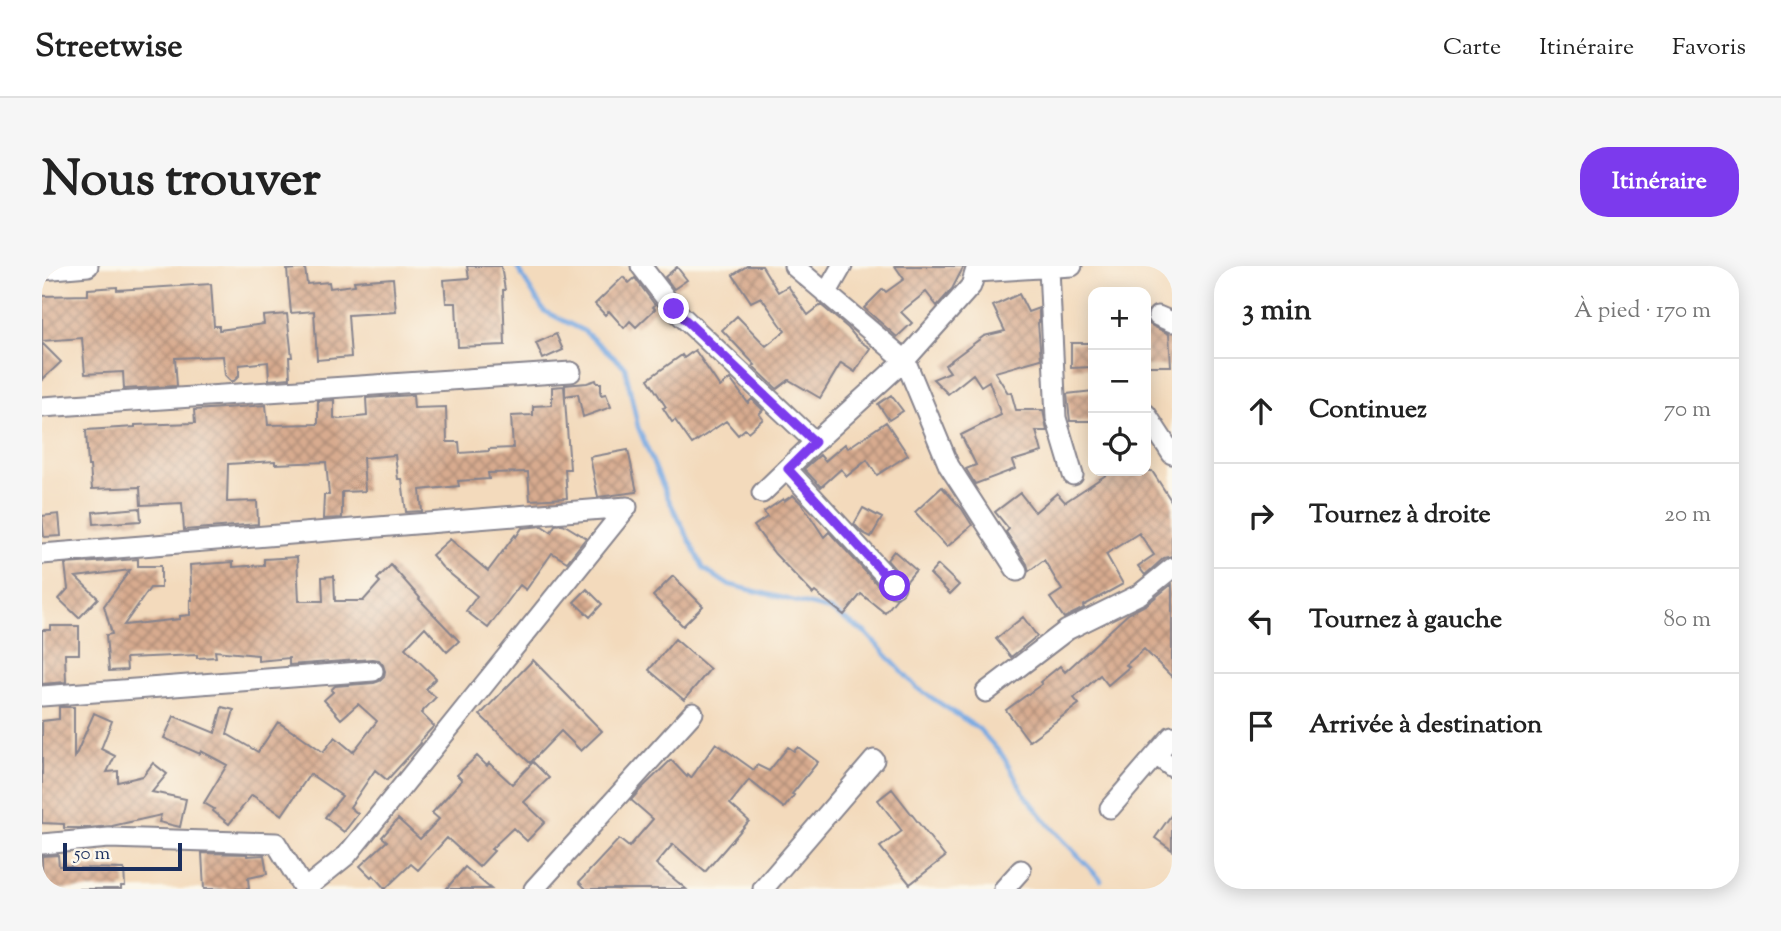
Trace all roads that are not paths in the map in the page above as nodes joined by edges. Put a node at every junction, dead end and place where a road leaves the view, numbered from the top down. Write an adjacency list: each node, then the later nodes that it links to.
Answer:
1 (88, 266): 8 (street)
2 (640, 266): 14 (street)
3 (794, 266): 9 (street)
4 (842, 266): 9 (street)
5 (1072, 266): 6 (street)
6 (1049, 268): 7 (street); 17 (street)
7 (976, 269): 10 (street)
8 (42, 271)
9 (826, 294): 10 (street)
10 (905, 360): 14 (street); 21 (street)
11 (571, 372): 12 (street)
12 (42, 407)
13 (1151, 422): 15 (street)
14 (815, 442): 16 (street)
15 (1172, 454)
16 (788, 469): 18 (street); 22 (street)
17 (1073, 475)
18 (762, 493)
19 (42, 554): 34 (street)
20 (1172, 568): 24 (street)
21 (1017, 571)
22 (895, 586)
23 (373, 671): 25 (street)
24 (986, 692)
25 (42, 696)
26 (693, 713): 35 (street)
27 (1172, 736): 28 (street)
28 (1156, 755): 30 (street); 31 (street)
29 (874, 760): 36 (street)
30 (1172, 767)
31 (1110, 808)
32 (42, 844): 34 (street)
33 (1021, 870): 37 (street)
34 (304, 889)
35 (534, 889)
36 (763, 889)
37 (1004, 889)

